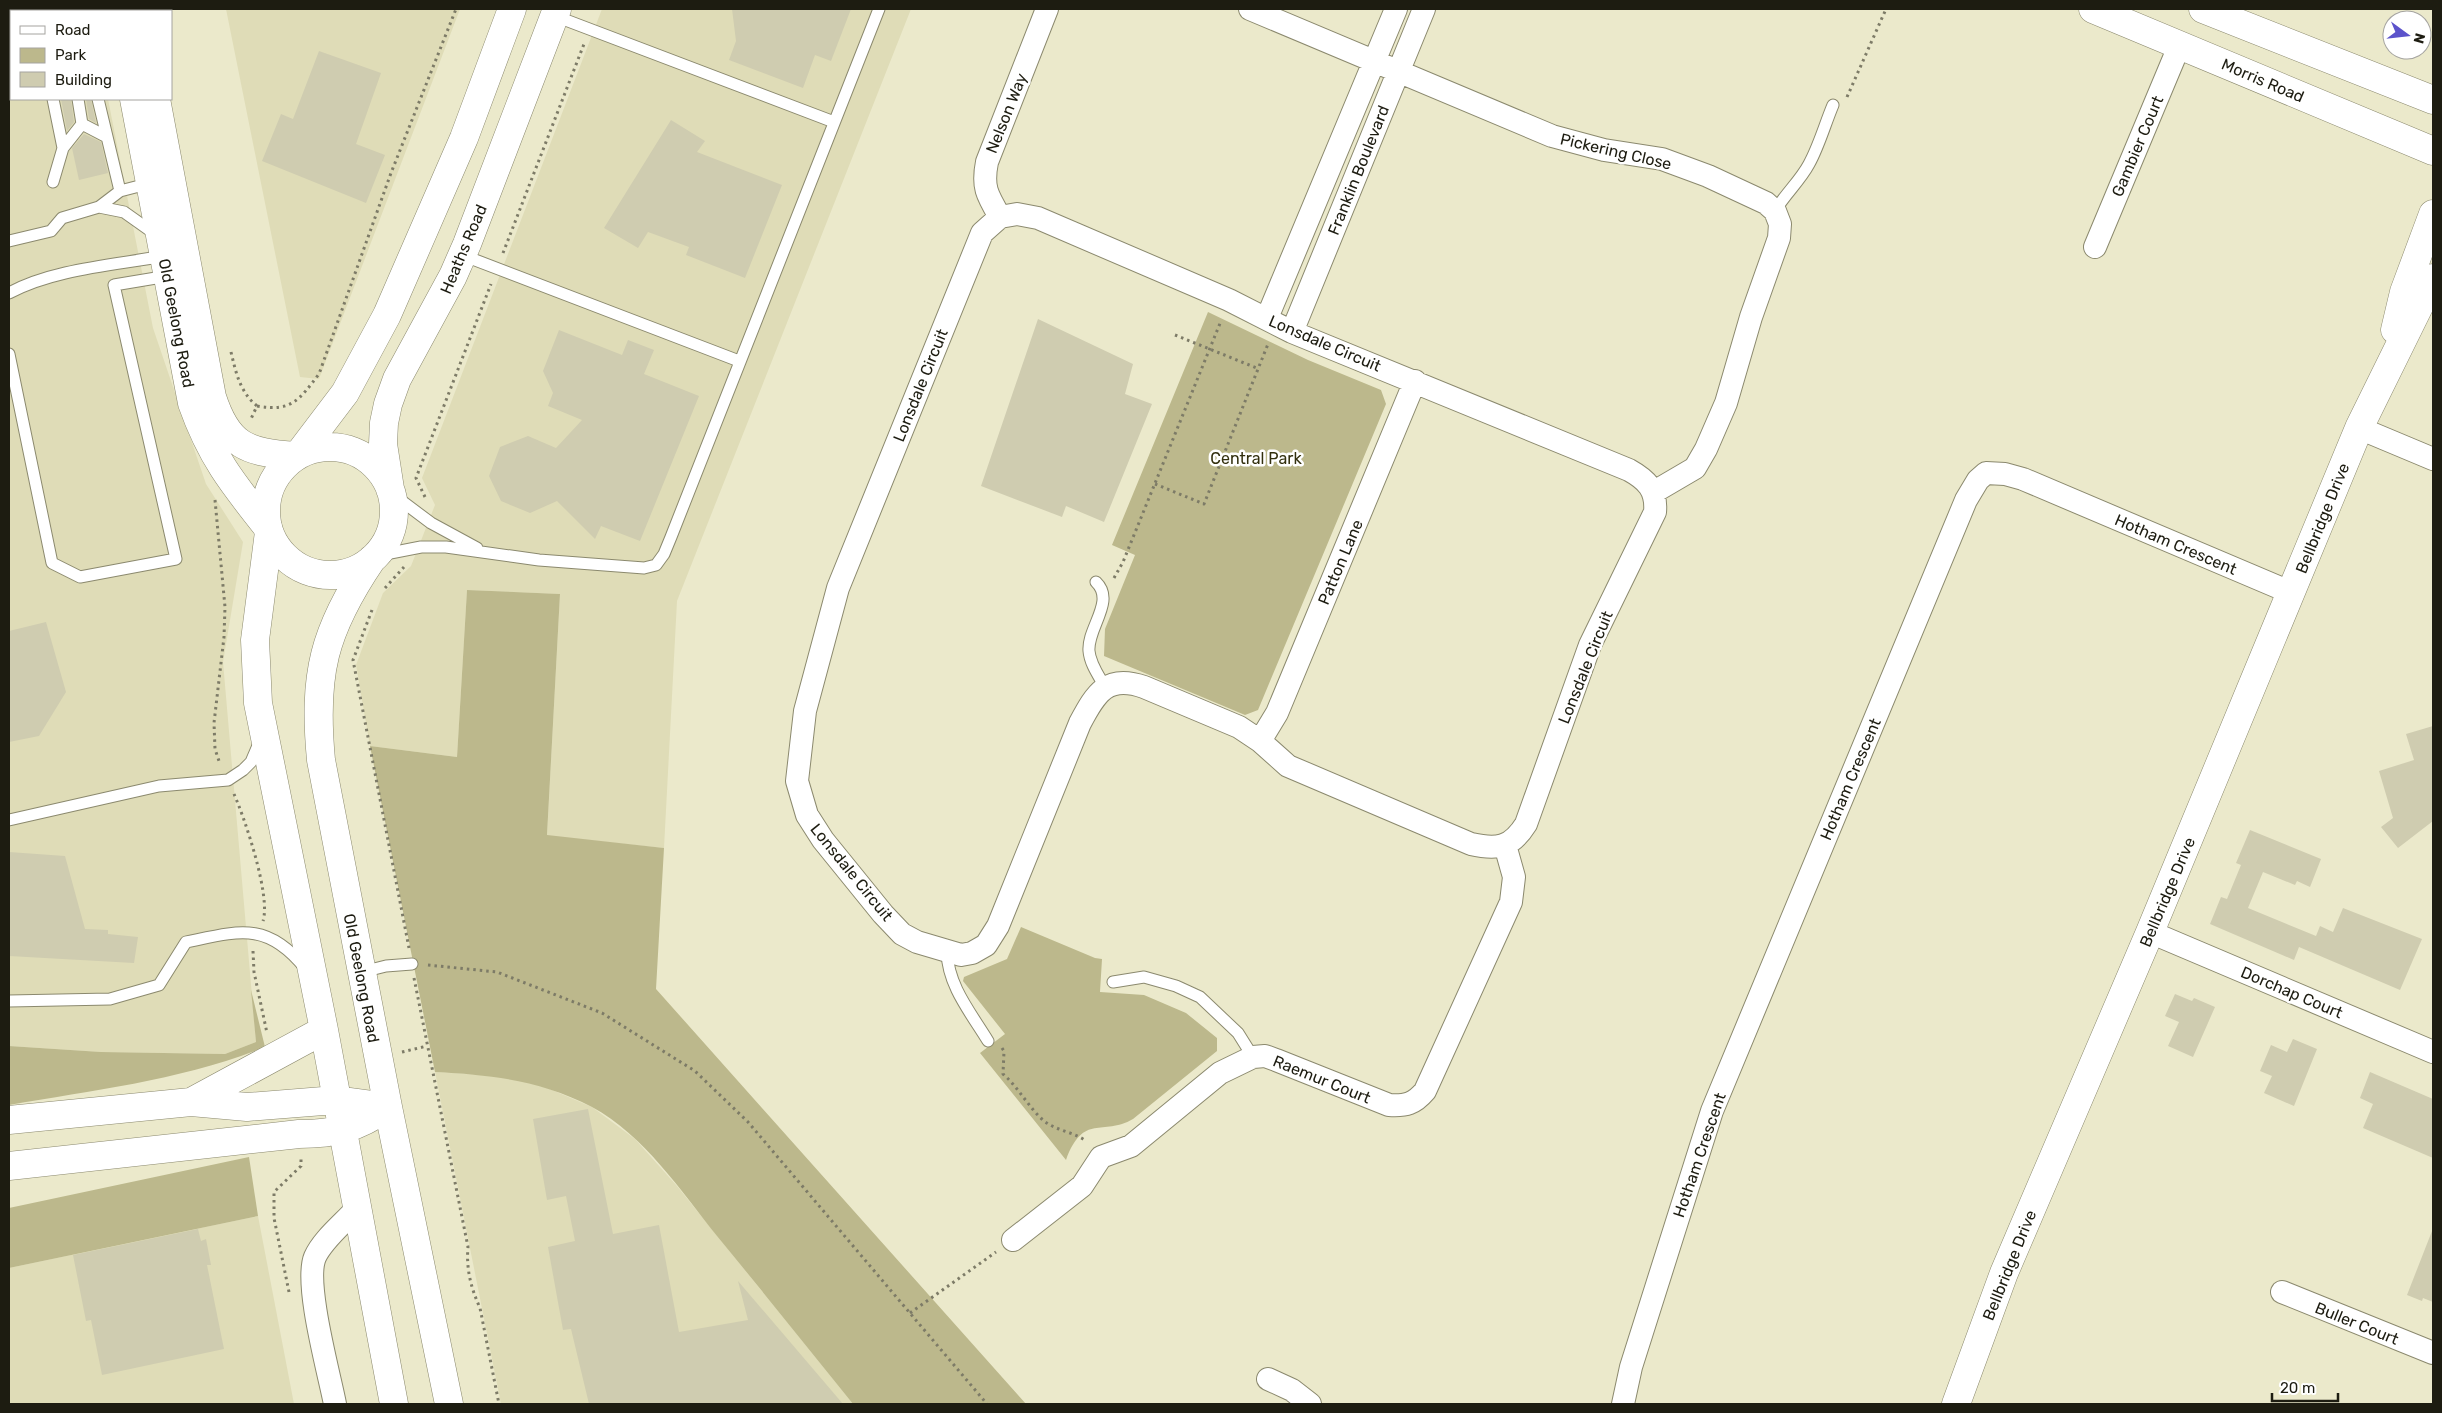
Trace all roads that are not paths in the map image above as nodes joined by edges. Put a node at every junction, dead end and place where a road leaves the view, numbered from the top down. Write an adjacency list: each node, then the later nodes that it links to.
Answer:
1 (512, 9): 47 (main road)
2 (878, 9): 21 (lane)
3 (1047, 9): 34 (street, Nelson Way)
4 (1250, 9): 12 (street)
5 (1396, 9): 12 (street, Franklin Boulevard)
6 (1424, 9): 13 (street, Franklin Boulevard)
7 (2093, 9): 10 (main road, Morris Road)
8 (2204, 9): 19 (main road)
9 (556, 12): 21 (lane); 37 (main road, Heaths Road)
10 (2131, 16): 11 (main road, Morris Road)
11 (2180, 44): 25 (main road, Morris Road); 36 (street, Gambier Court)
12 (1375, 62): 13 (street, Pickering Close); 26 (street, Franklin Boulevard)
13 (1398, 72): 27 (street, Franklin Boulevard); 32 (street, Pickering Close)
14 (53, 100): 24 (lane)
15 (78, 100): 22 (lane)
16 (98, 100): 23 (lane)
17 (134, 100): 29 (main road, Old Geelong Road)
18 (156, 100): 29 (main road, Old Geelong Road)
19 (2433, 100)
20 (1832, 109): 32 (lane)
21 (834, 122): 43 (lane)
22 (82, 124): 23 (lane); 24 (lane)
23 (107, 138): 30 (lane)
24 (63, 148): 28 (lane)
25 (2433, 151)
26 (1336, 154): 27 (street); 41 (street, Franklin Boulevard)
27 (1361, 164): 41 (street, Franklin Boulevard)
28 (53, 182)
29 (162, 186): 30 (lane); 38 (main road, Old Geelong Road)
30 (120, 191): 31 (lane)
31 (99, 207): 35 (lane); 38 (lane)
32 (1775, 212): 50 (street)
33 (2433, 214): 45 (main road, Bellbridge Drive)
34 (1000, 216): 41 (street, Lonsdale Circuit); 62 (street, Lonsdale Circuit)
35 (9, 241)
36 (2095, 248)
37 (462, 255): 43 (lane); 49 (main road, Heaths Road)
38 (170, 258): 40 (lane); 42 (lane); 47 (main road, Old Geelong Road); 51 (main road, Old Geelong Road)
39 (2433, 278): 45 (main road, Bellbridge Drive)
40 (9, 292)
41 (1278, 324): 44 (street, Lonsdale Circuit)
42 (9, 354)
43 (739, 361): 52 (lane)
44 (1415, 381): 50 (street, Lonsdale Circuit); 58 (street, Patton Lane)
45 (2381, 382): 46 (main road, Bellbridge Drive)
46 (2358, 428): 48 (street); 55 (main road, Bellbridge Drive)
47 (297, 456): 49 (main road); 51 (main road)
48 (2433, 459)
49 (391, 491): 52 (lane); 53 (main road)
50 (1654, 492): 60 (street, Lonsdale Circuit)
51 (268, 530): 53 (main road); 57 (main road)
52 (485, 552): 53 (lane)
53 (373, 558): 64 (main road, Old Geelong Road)
54 (1099, 585): 56 (lane)
55 (2292, 593): 61 (main road, Bellbridge Drive); 87 (street, Hotham Crescent)
56 (1104, 687): 58 (street); 62 (street, Lonsdale Circuit)
57 (261, 718): 59 (lane); 65 (main road)
58 (1260, 740): 60 (street)
59 (9, 820)
60 (1505, 845): 71 (street, Raemur Court)
61 (2150, 932): 70 (street, Dorchap Court); 88 (main road, Bellbridge Drive)
62 (948, 952): 69 (lane)
63 (412, 964): 64 (lane)
64 (361, 972): 74 (main road, Old Geelong Road)
65 (314, 980): 67 (lane); 68 (main road)
66 (1113, 982): 71 (lane)
67 (9, 1001)
68 (324, 1030): 72 (main road); 73 (main road)
69 (988, 1041)
70 (2433, 1052)
71 (1253, 1057): 79 (street, Raemur Court)
72 (336, 1100): 73 (main road); 74 (main road); 76 (main road)
73 (191, 1102): 75 (main road)
74 (388, 1107): 76 (main road); 85 (main road, Old Geelong Road)
75 (9, 1120)
76 (342, 1130): 77 (main road); 78 (main road)
77 (9, 1166)
78 (357, 1208): 83 (street); 84 (main road)
79 (1013, 1240)
80 (2282, 1292): 81 (street, Buller Court)
81 (2433, 1353)
82 (1268, 1378): 86 (street)
83 (336, 1404)
84 (394, 1404)
85 (449, 1404)
86 (1310, 1404)
87 (1622, 1404)
88 (1956, 1404)

